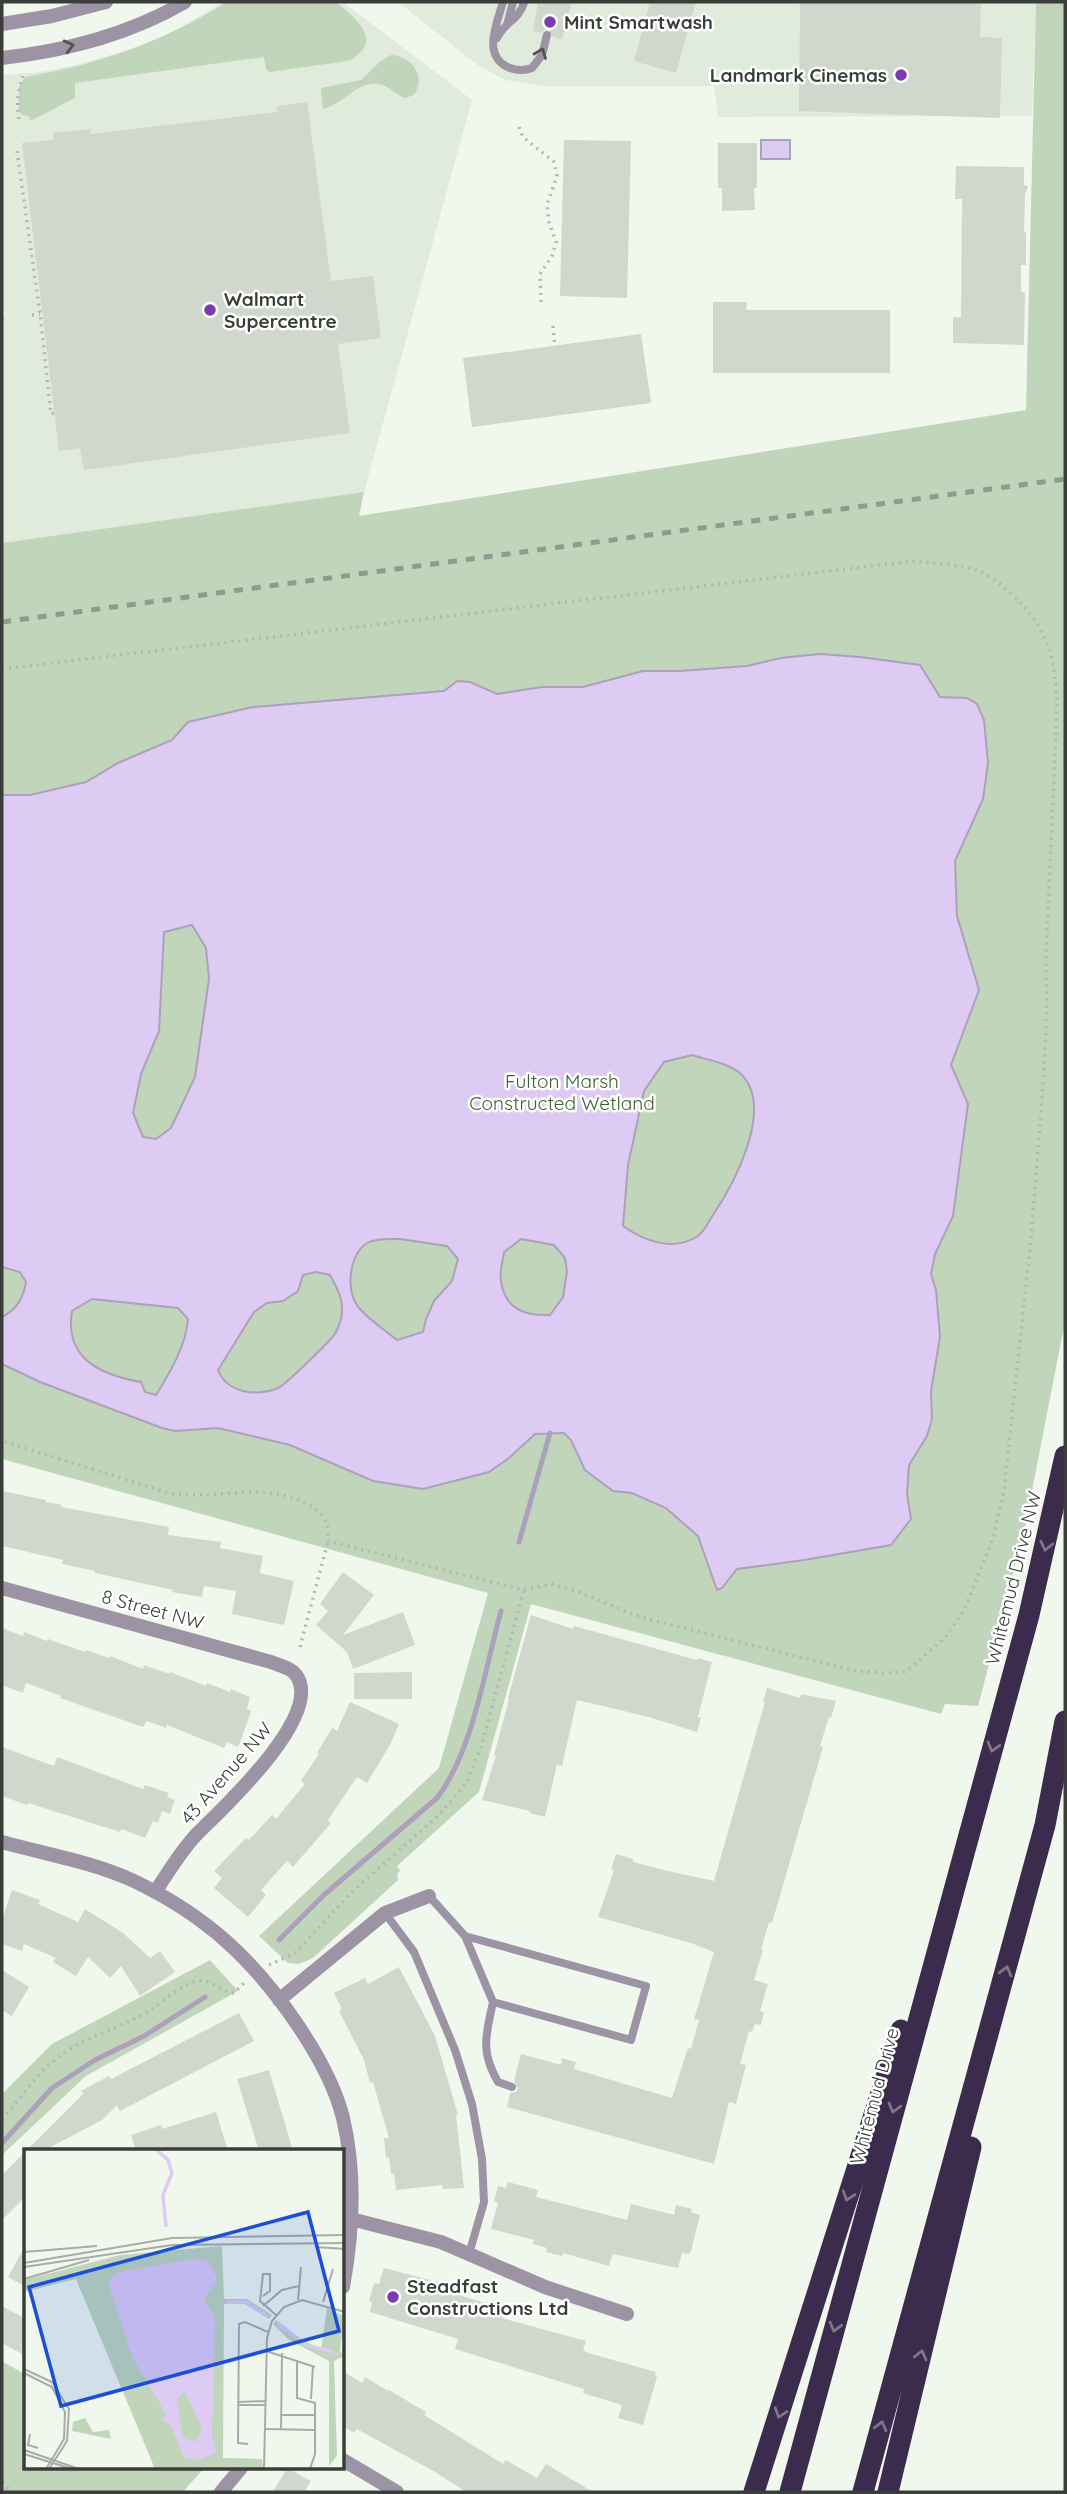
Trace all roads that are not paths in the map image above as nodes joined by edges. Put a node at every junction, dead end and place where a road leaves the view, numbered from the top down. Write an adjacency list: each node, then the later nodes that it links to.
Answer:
1 (106, 2): 6 (street)
2 (185, 2): 10 (street, one-way to 2)
3 (503, 2): 9 (lane)
4 (513, 2): 7 (lane)
5 (524, 3): 7 (lane)
6 (2, 24)
7 (507, 25): 9 (lane)
8 (547, 35): 9 (lane, one-way to 8)
9 (495, 54)
10 (2, 58)
11 (1065, 1456): 14 (highway, Whitemud Drive NW, one-way to 14)
12 (2, 1588): 13 (street, 8 Street NW)
13 (293, 1672): 18 (street, 43 Avenue NW)
14 (1003, 1712): 16 (highway, Whitemud Drive, one-way to 16)
15 (1064, 1726): 24 (highway, one-way to 15)
16 (983, 1782): 34 (highway, one-way to 34); 35 (highway, Whitemud Drive, one-way to 35)
17 (2, 1842): 18 (street)
18 (155, 1892): 22 (street)
19 (429, 1896): 20 (street); 21 (lane)
20 (384, 1913): 22 (street); 27 (lane)
21 (465, 1936): 23 (lane); 23 (lane)
22 (279, 2000): 26 (street)
23 (493, 2002): 25 (lane)
24 (998, 2003): 36 (highway, one-way to 24); 37 (highway, one-way to 24)
25 (512, 2087)
26 (351, 2219): 27 (street); 28 (street)
27 (469, 2253): 29 (street)
28 (345, 2275)
29 (626, 2314)
30 (345, 2461): 33 (street)
31 (239, 2470): 32 (street)
32 (221, 2492)
33 (397, 2492)
34 (754, 2492)
35 (790, 2492)
36 (863, 2492)
37 (888, 2492)

